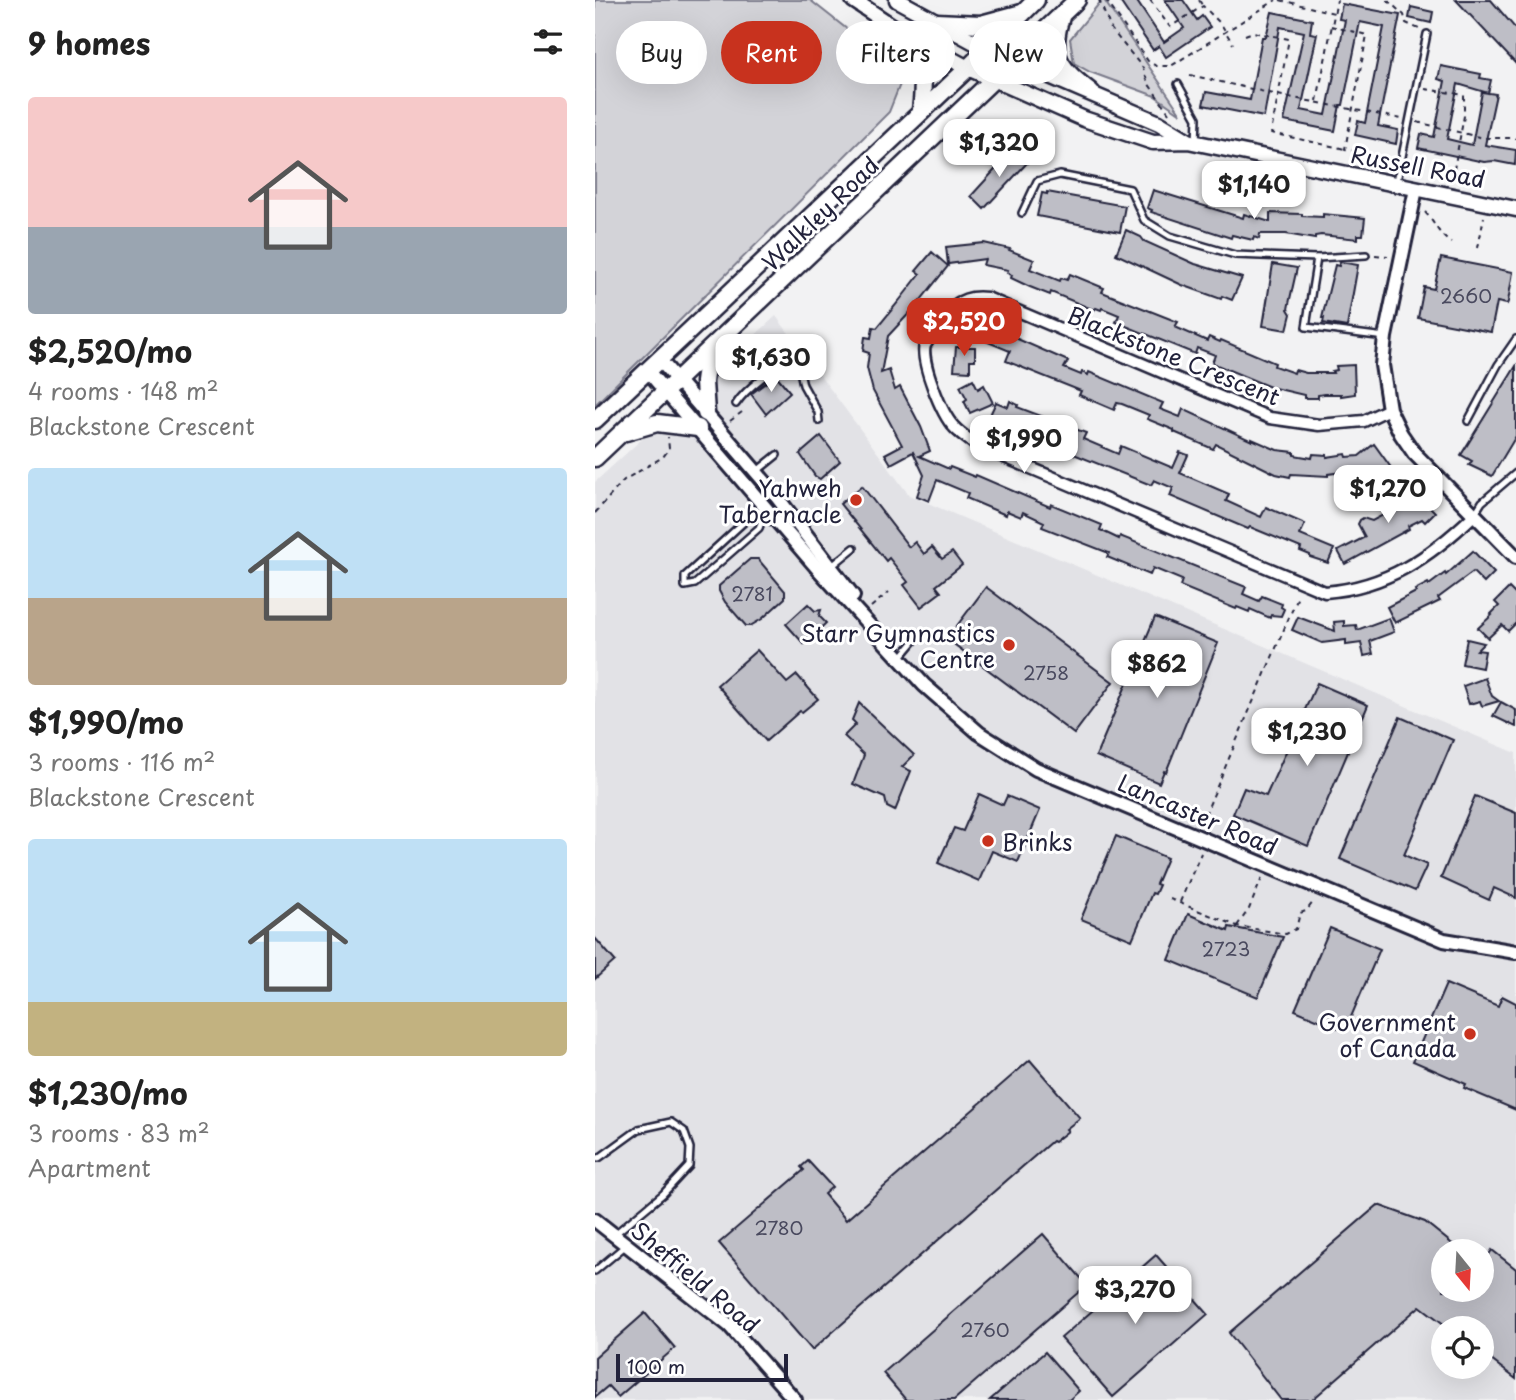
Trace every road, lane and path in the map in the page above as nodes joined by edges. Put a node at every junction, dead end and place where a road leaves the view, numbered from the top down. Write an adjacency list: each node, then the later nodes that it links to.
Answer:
1 (853, 0): 17 (main road, Russell Road)
2 (897, 0): 18 (main road, Russell Road)
3 (1036, 0): 14 (main road, Walkley Road)
4 (1077, 0): 16 (main road, Walkley Road)
5 (1099, 0): 41 (path)
6 (1106, 0): 23 (path)
7 (1150, 0): 13 (path)
8 (1199, 0): 13 (path)
9 (1278, 0): 12 (path); 23 (path)
10 (1337, 0): 15 (path)
11 (1387, 0): 24 (path)
12 (1301, 2): 15 (path)
13 (1203, 6): 23 (path)
14 (1024, 12): 19 (main road, Walkley Road); 21 (main road)
15 (1334, 13): 22 (path)
16 (1062, 15): 20 (main road, Walkley Road); 36 (main road)
17 (884, 21)
18 (934, 21)
19 (1015, 21)
20 (1056, 21)
21 (955, 22)
22 (1331, 26): 38 (path); 40 (path)
23 (1226, 33): 26 (path)
24 (1427, 34): 35 (lane)
25 (1245, 35): 37 (path)
26 (1233, 44)
27 (955, 61): 28 (main road, Russell Road)
28 (968, 68): 39 (main road, Walkley Road)
29 (1190, 75): 37 (path)
30 (1067, 82): 36 (main road, Russell Road)
31 (922, 84): 39 (main road)
32 (988, 84): 62 (main road, Walkley Road)
33 (1001, 84): 45 (main road, Russell Road)
34 (1178, 84): 45 (lane)
35 (1417, 87): 42 (lane); 43 (path)
36 (1091, 92): 45 (main road, Russell Road)
37 (1278, 95): 38 (path); 46 (path)
38 (1317, 101): 40 (path)
39 (921, 110): 63 (main road, Walkley Road)
40 (1353, 110): 42 (path); 46 (path)
41 (1169, 113)
42 (1410, 121): 43 (path); 49 (lane)
43 (1461, 133): 44 (path); 48 (path)
44 (1516, 138)
45 (1192, 142): 49 (main road, Russell Road)
46 (1345, 149): 47 (path)
47 (1391, 159)
48 (1454, 169)
49 (1396, 185): 50 (main road, Russell Road)
50 (1416, 189): 51 (main road, Russell Road); 60 (street)
51 (1516, 209)
52 (1424, 211): 55 (path)
53 (1022, 213): 59 (lane)
54 (1484, 216): 56 (path)
55 (1451, 243)
56 (1478, 248)
57 (1366, 255): 58 (path); 59 (lane)
58 (1388, 256)
59 (1317, 258): 60 (lane)
60 (1385, 337): 66 (street)
61 (1516, 339): 72 (lane)
62 (708, 353): 64 (main road, Walkley Road); 68 (main road)
63 (653, 365): 64 (street, Lancaster Road); 69 (main road, Walkley Road)
64 (672, 385): 68 (street, Lancaster Road); 73 (street, Lancaster Road); 75 (main road, Walkley Road)
65 (736, 404): 71 (lane)
66 (1389, 409): 82 (street); 86 (street, Blackstone Crescent)
67 (742, 412): 70 (path)
68 (706, 413): 78 (street, Lancaster Road)
69 (595, 420)
70 (730, 421)
71 (819, 421)
72 (1468, 421)
73 (698, 428): 75 (main road); 80 (street, Lancaster Road)
74 (666, 432): 81 (path)
75 (621, 434): 77 (main road, Walkley Road)
76 (777, 455): 78 (lane)
77 (595, 458)
78 (756, 472): 85 (street, Lancaster Road)
79 (1516, 473): 82 (lane)
80 (767, 508): 80 (lane); 85 (street, Lancaster Road)
81 (595, 513)
82 (1474, 515): 84 (street); 86 (street, Blackstone Crescent)
83 (854, 548): 85 (lane)
84 (1516, 557)
85 (827, 570): 90 (street, Lancaster Road)
86 (1303, 583): 91 (path)
87 (889, 592): 88 (path)
88 (871, 607)
89 (921, 633): 90 (lane)
90 (899, 656): 91 (street, Lancaster Road)
91 (1196, 837): 98 (street, Lancaster Road)
92 (1202, 853): 96 (path)
93 (1262, 878): 97 (path)
94 (1170, 899): 96 (path)
95 (1314, 901): 97 (path)
96 (1180, 902): 97 (path)
97 (1237, 926)
98 (1516, 952)
99 (595, 1158): 101 (lane)
100 (595, 1220): 101 (street, Sheffield Road)
101 (615, 1235): 102 (street, Sheffield Road)
102 (628, 1244): 103 (lane); 104 (street, Sheffield Road)
103 (595, 1271)
104 (795, 1400)

